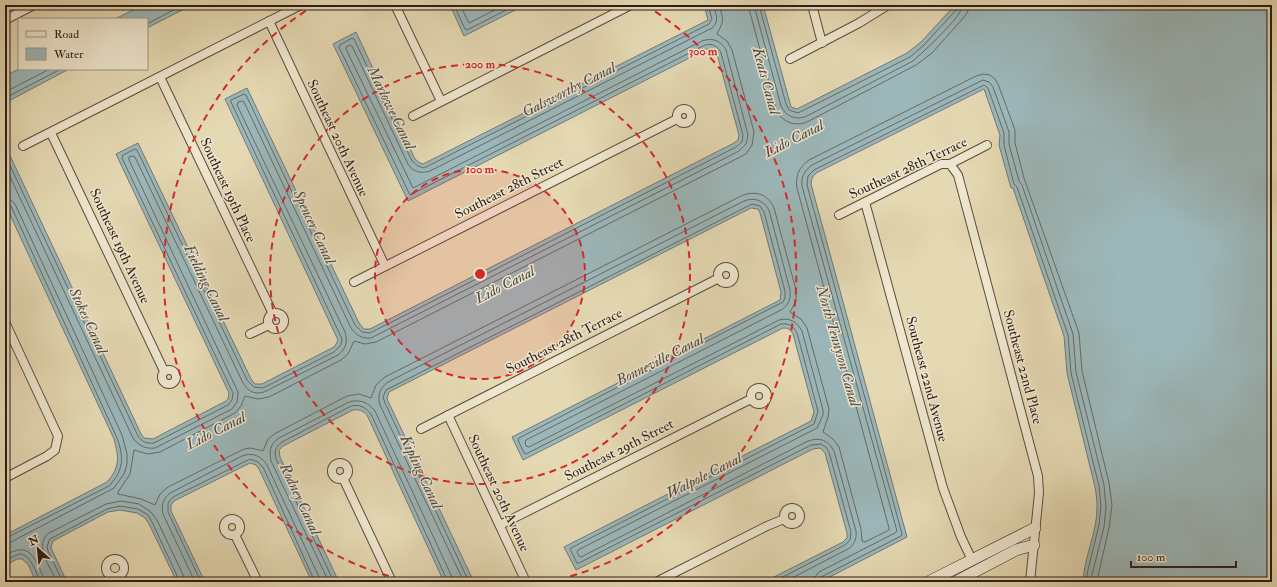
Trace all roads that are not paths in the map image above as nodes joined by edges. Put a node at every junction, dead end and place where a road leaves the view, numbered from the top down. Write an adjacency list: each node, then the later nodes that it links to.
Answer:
1 (34, 5): 7 (street)
2 (301, 5): 8 (street)
3 (395, 5): 12 (street)
4 (631, 5): 12 (street)
5 (812, 5): 9 (street)
6 (888, 5): 9 (street)
7 (5, 20)
8 (269, 21): 11 (street); 21 (street, Southeast 20th Avenue)
9 (822, 43): 10 (street)
10 (790, 59)
11 (160, 77): 15 (street); 24 (street, Southeast 19th Place)
12 (441, 101): 13 (street)
13 (413, 116)
14 (677, 119): 21 (street, Southeast 28th Street)
15 (51, 133): 17 (street); 28 (street, Southeast 19th Avenue)
16 (988, 145): 18 (street, Southeast 28th Terrace)
17 (23, 146)
18 (950, 164): 19 (street, Southeast 28th Terrace); 36 (street, Southeast 22nd Place)
19 (865, 202): 20 (street, Southeast 28th Terrace); 39 (street, Southeast 22nd Avenue)
20 (839, 215)
21 (385, 266): 23 (street, Southeast 28th Street)
22 (719, 278): 30 (street, Southeast 28th Terrace)
23 (354, 282)
24 (273, 314): 26 (street); 26 (street, Southeast 19th Place)
25 (5, 322): 32 (street)
26 (269, 325): 27 (street)
27 (250, 334)
28 (164, 371)
29 (751, 398): 35 (street, Southeast 29th Street)
30 (448, 415): 31 (street, Southeast 28th Terrace); 35 (street, Southeast 20th Avenue)
31 (420, 429)
32 (5, 478)
33 (343, 478): 41 (street)
34 (784, 519): 43 (street)
35 (500, 525): 42 (street, Southeast 20th Avenue)
36 (1035, 528): 38 (street, Southeast 22nd Place); 39 (street)
37 (235, 535): 40 (street)
38 (1034, 544): 45 (street); 46 (street, Southeast 22nd Place)
39 (972, 560): 44 (street)
40 (258, 582)
41 (392, 582)
42 (526, 582)
43 (656, 582)
44 (928, 582)
45 (955, 582)
46 (1030, 582)

